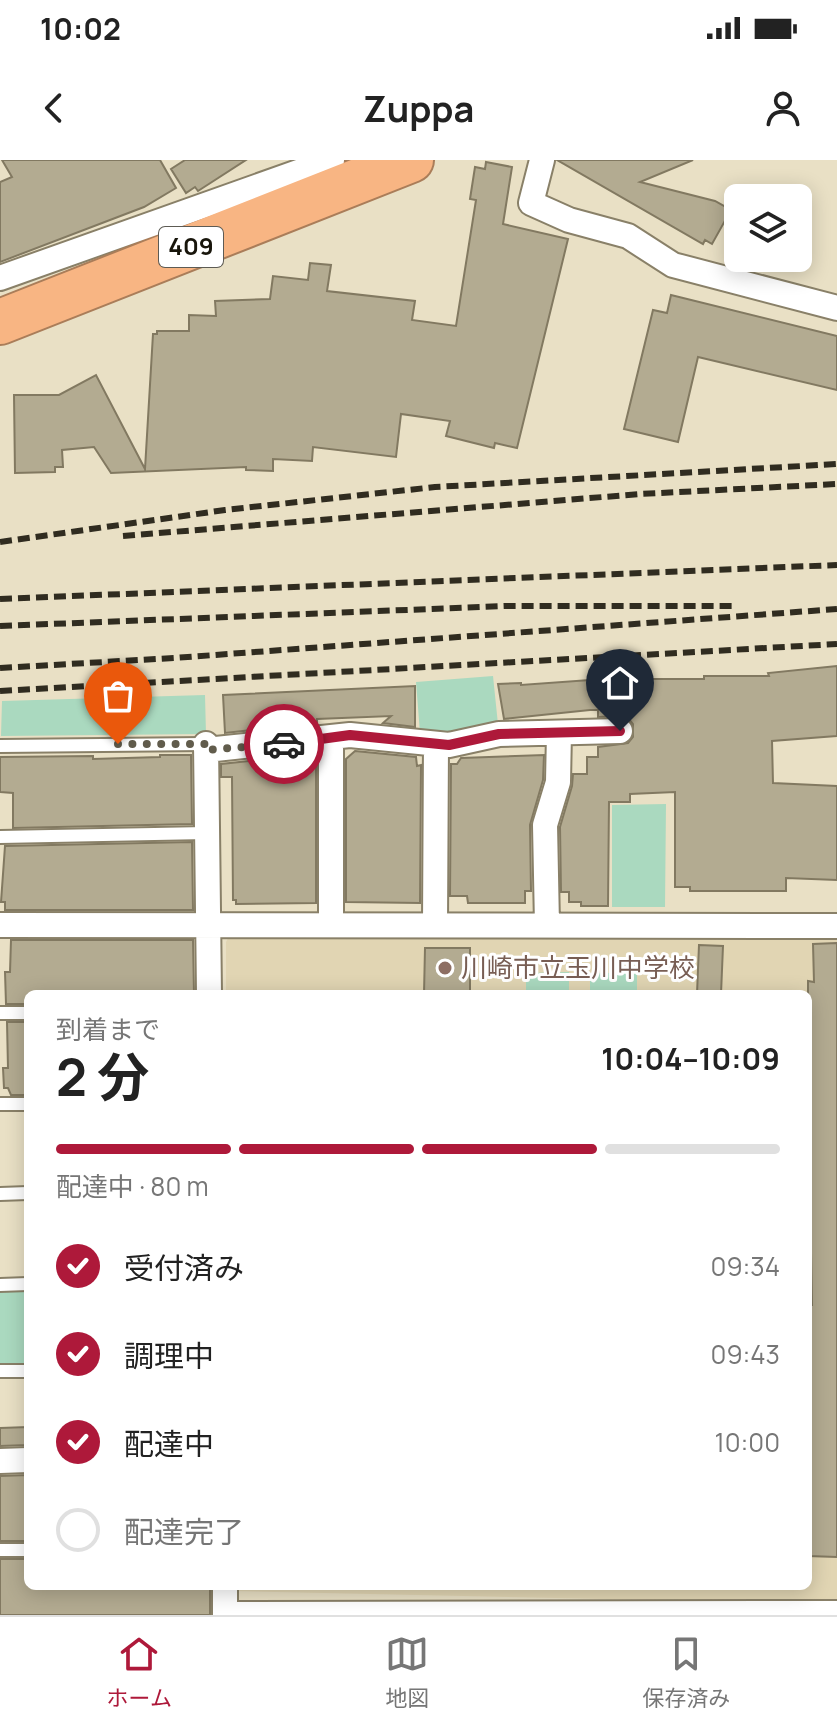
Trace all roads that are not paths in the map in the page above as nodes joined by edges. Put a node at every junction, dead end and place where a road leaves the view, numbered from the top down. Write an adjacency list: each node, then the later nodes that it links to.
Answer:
1 (332, 160): 4 (street)
2 (542, 160): 5 (street)
3 (390, 164): 6 (highway, 409)
4 (0, 278)
5 (837, 308)
6 (0, 322)
7 (620, 731): 8 (street)
8 (559, 733): 10 (street); 19 (street)
9 (331, 738): 10 (street); 12 (street); 17 (street)
10 (436, 744): 18 (street)
11 (0, 746): 12 (lane)
12 (206, 747): 13 (street)
13 (206, 833): 14 (lane); 16 (street)
14 (0, 837)
15 (0, 925): 16 (street)
16 (209, 925): 17 (street); 21 (street)
17 (331, 925): 18 (street)
18 (435, 925): 19 (street)
19 (547, 925): 20 (street)
20 (837, 926)
21 (209, 990)
22 (0, 1013): 23 (lane)
23 (24, 1013)
24 (0, 1104): 25 (lane)
25 (24, 1104)
26 (24, 1193): 27 (lane)
27 (0, 1194)
28 (24, 1284): 29 (lane)
29 (0, 1285)
30 (0, 1371): 31 (lane)
31 (24, 1371)
32 (24, 1460): 33 (street)
33 (0, 1461)
34 (0, 1550): 35 (lane)
35 (24, 1550)
36 (225, 1590): 38 (street)
37 (837, 1613): 38 (street)
38 (225, 1614)

